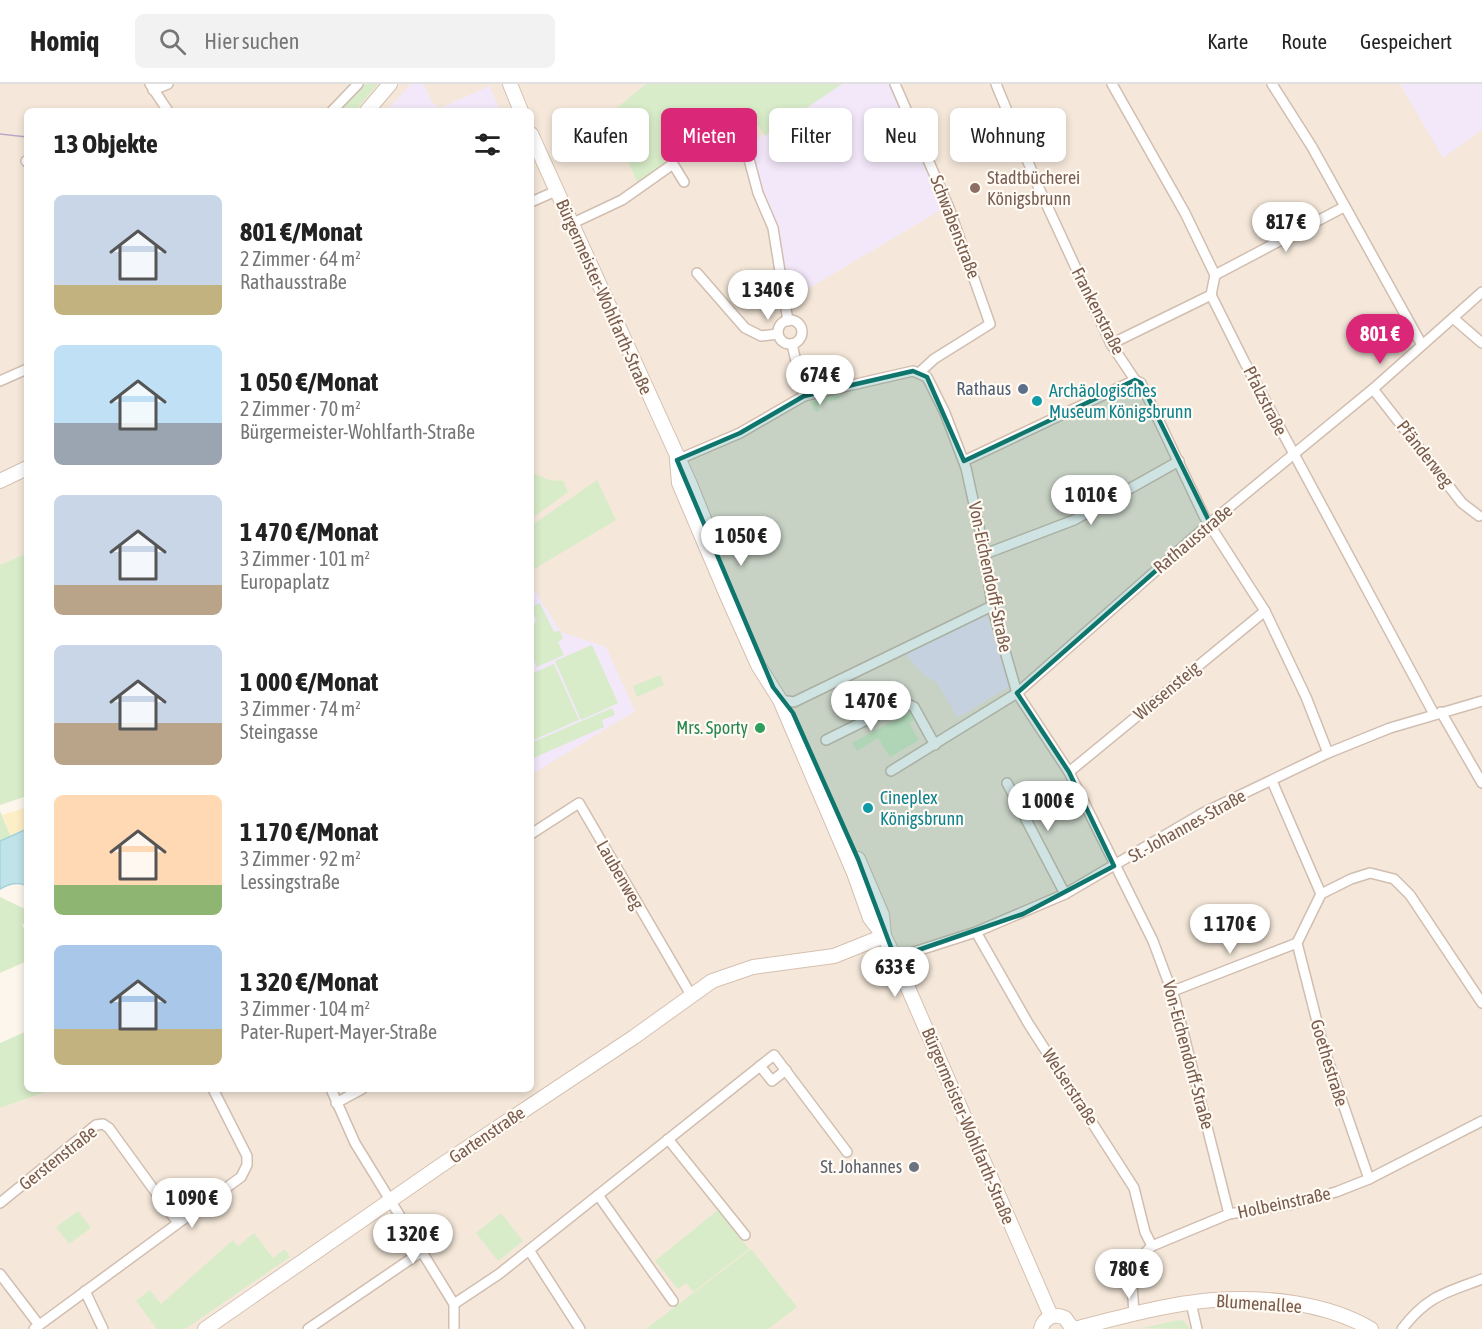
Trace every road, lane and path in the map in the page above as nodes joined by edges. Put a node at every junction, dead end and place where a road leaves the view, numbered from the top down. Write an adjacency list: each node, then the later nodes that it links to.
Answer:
1 (168, 84): 9 (street)
2 (358, 84): 11 (street)
3 (390, 84): 12 (street)
4 (510, 84): 13 (street)
5 (996, 84): 30 (street, Frankenstraße)
6 (1112, 84): 22 (street)
7 (1272, 84): 19 (street)
8 (897, 85): 33 (street, Schwabenstraße)
9 (151, 87): 10 (street)
10 (166, 108)
11 (335, 108)
12 (370, 108)
13 (520, 108)
14 (534, 141): 17 (street, Bürgermeister-Wohlfarth-Straße)
15 (750, 162): 26 (street)
16 (684, 182): 20 (street)
17 (556, 191): 18 (street); 20 (street, Bürgermeister-Wohlfarth-Straße)
18 (534, 201)
19 (1344, 207): 22 (street); 31 (street)
20 (571, 224): 39 (street, Bürgermeister-Wohlfarth-Straße)
21 (697, 273): 27 (street)
22 (1215, 274): 24 (street)
23 (1482, 292): 25 (street, Rathausstraße)
24 (1211, 295): 30 (street); 38 (street, Pfalzstraße)
25 (1453, 318): 28 (street); 31 (street, Rathausstraße)
26 (788, 321): 27 (street); 29 (street)
27 (778, 334): 29 (street)
28 (1482, 343)
29 (792, 344): 37 (street)
30 (1111, 344): 34 (street, Frankenstraße)
31 (1422, 345): 36 (street, Rathausstraße)
32 (24, 370): 35 (street)
33 (920, 372): 37 (street); 41 (street, Von-Eichendorff-Straße)
34 (1135, 380): 40 (street, Frankenstraße); 41 (street)
35 (0, 381)
36 (1373, 389): 38 (street, Rathausstraße); 44 (street, Pfänderweg)
37 (804, 396): 39 (street)
38 (1294, 456): 45 (street, Rathausstraße); 52 (street, Pfalzstraße)
39 (677, 460): 50 (street, Bürgermeister-Wohlfarth-Straße)
40 (1179, 460): 45 (street, Frankenstraße); 46 (street)
41 (964, 461): 46 (street, Von-Eichendorff-Straße)
42 (24, 469): 43 (street)
43 (0, 481)
44 (1479, 516)
45 (1210, 523): 48 (street, Frankenstraße); 49 (street, Rathausstraße)
46 (985, 554): 47 (street, Von-Eichendorff-Straße)
47 (992, 606): 49 (street, Von-Eichendorff-Straße); 50 (street)
48 (1265, 611): 55 (street, Frankenstraße); 57 (street, Wiesensteig)
49 (1017, 693): 54 (street, Rathausstraße); 57 (street, Von-Eichendorff-Straße)
50 (780, 700): 66 (street, Bürgermeister-Wohlfarth-Straße)
51 (1482, 701): 52 (street, St.-Johannes-Straße)
52 (1437, 713): 55 (street, St.-Johannes-Straße); 60 (street, Pfalzstraße)
53 (826, 740): 54 (street)
54 (935, 745): 56 (street, Rathausstraße)
55 (1328, 753): 58 (street, St.-Johannes-Straße)
56 (891, 771)
57 (1069, 772): 62 (street, Von-Eichendorff-Straße)
58 (1272, 781): 62 (street, St.-Johannes-Straße); 64 (street)
59 (1007, 783): 63 (street)
60 (1482, 783)
61 (534, 832): 70 (street, Laubenweg)
62 (1114, 866): 63 (street, St.-Johannes-Straße); 69 (street, Von-Eichendorff-Straße)
63 (1065, 894): 65 (street, St.-Johannes-Straße)
64 (1321, 894): 67 (street); 71 (street)
65 (976, 932): 68 (street, St.-Johannes-Straße); 88 (street, Welserstraße)
66 (884, 936): 68 (street, Bürgermeister-Wohlfarth-Straße); 70 (street, Gartenstraße)
67 (1297, 944): 69 (street); 81 (street, Goethestraße)
68 (895, 958): 97 (street, Bürgermeister-Wohlfarth-Straße)
69 (1173, 991): 85 (street, Von-Eichendorff-Straße)
70 (691, 994): 83 (street, Gartenstraße)
71 (1482, 1003)
72 (760, 1066): 73 (street); 73 (street); 79 (street)
73 (786, 1070): 80 (street)
74 (215, 1092): 86 (street)
75 (332, 1092): 77 (street)
76 (356, 1092): 77 (street)
77 (336, 1103): 83 (street)
78 (1482, 1121): 81 (street, Holbeinstraße)
79 (668, 1139): 82 (street); 87 (street)
80 (847, 1152)
81 (1369, 1179): 85 (street, Holbeinstraße)
82 (598, 1195): 89 (street); 94 (street)
83 (390, 1202): 90 (street); 102 (street, Gartenstraße)
84 (0, 1203): 86 (street, Gerstenstraße)
85 (1229, 1214): 88 (street, Holbeinstraße)
86 (178, 1223): 93 (street)
87 (745, 1235)
88 (1152, 1246): 98 (street)
89 (529, 1250): 96 (street); 104 (street)
90 (421, 1252): 96 (street); 103 (street)
91 (0, 1274): 99 (street)
92 (1482, 1279): 109 (street)
93 (85, 1292): 99 (street); 101 (street)
94 (673, 1301)
95 (1191, 1303): 98 (street, Blumenallee); 107 (street); 108 (street, Blumenallee)
96 (454, 1304): 100 (street)
97 (1051, 1316): 105 (street); 106 (street)
98 (1134, 1316): 106 (street, Blumenallee)
99 (36, 1327)
100 (457, 1328)
101 (103, 1329)
102 (205, 1329)
103 (308, 1329)
104 (580, 1329)
105 (1041, 1329)
106 (1073, 1329)
107 (1197, 1329)
108 (1371, 1329)
109 (1402, 1329)

